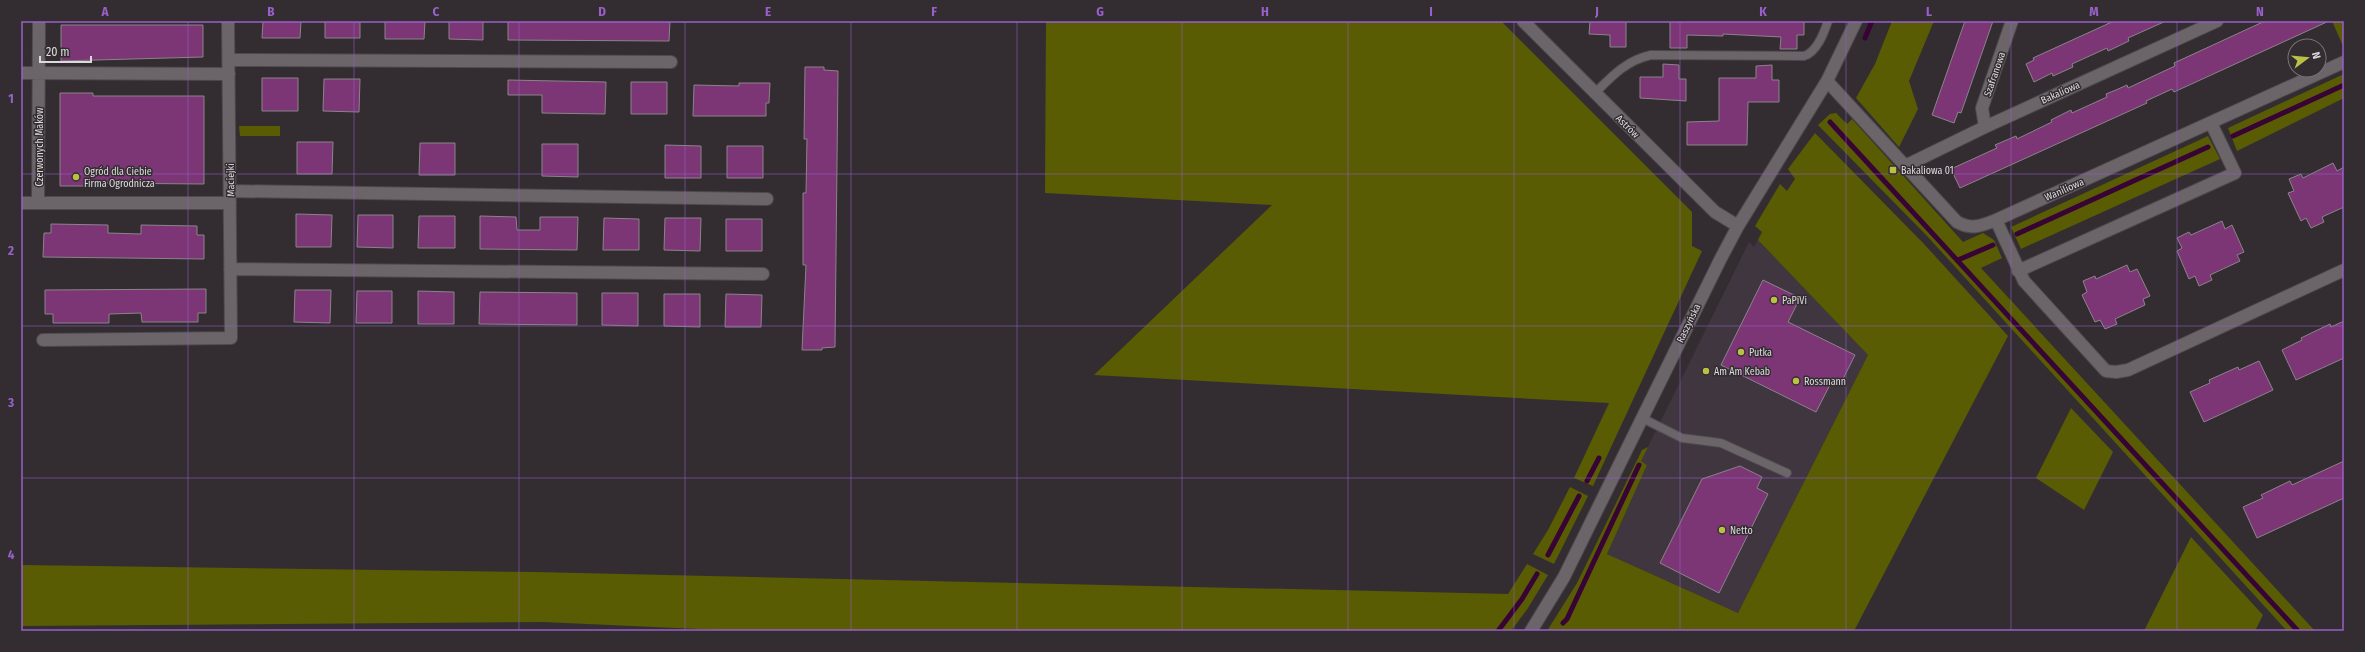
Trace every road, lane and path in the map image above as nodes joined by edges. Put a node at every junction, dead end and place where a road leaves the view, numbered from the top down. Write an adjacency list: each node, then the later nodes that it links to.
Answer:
1 (39, 21): 12 (street, Czerwonych Maków)
2 (228, 21): 8 (street, Maciejki)
3 (1523, 21): 15 (street, Astrów)
4 (1828, 21): 15 (lane)
5 (1856, 21): 14 (street, Raszyńska)
6 (2012, 21): 17 (street, Szafranowa)
7 (2218, 21): 17 (street, Bakaliowa)
8 (228, 60): 9 (street); 13 (street, Maciejki)
9 (671, 62)
10 (2344, 62): 16 (street, Waniliowa)
11 (21, 73): 12 (street)
12 (39, 73): 13 (street); 22 (street, Czerwonych Maków)
13 (229, 74): 19 (street, Maciejki)
14 (1827, 81): 18 (street, Waniliowa); 24 (street, Raszyńska)
15 (1595, 92): 24 (street, Astrów)
16 (2211, 122): 23 (street, Waniliowa); 27 (street)
17 (1985, 127): 18 (street, Bakaliowa)
18 (1905, 166): 23 (street, Waniliowa)
19 (230, 197): 20 (street); 22 (street); 25 (street, Maciejki)
20 (767, 199)
21 (21, 203): 22 (street)
22 (38, 204)
23 (1996, 220): 27 (street)
24 (1738, 226): 30 (street, Raszyńska)
25 (230, 269): 28 (street); 29 (street, Maciejki)
26 (2344, 270): 27 (street)
27 (2018, 271)
28 (763, 274)
29 (43, 340)
30 (1642, 418): 31 (lane); 32 (street, Raszyńska)
31 (1786, 473)
32 (1531, 631)

